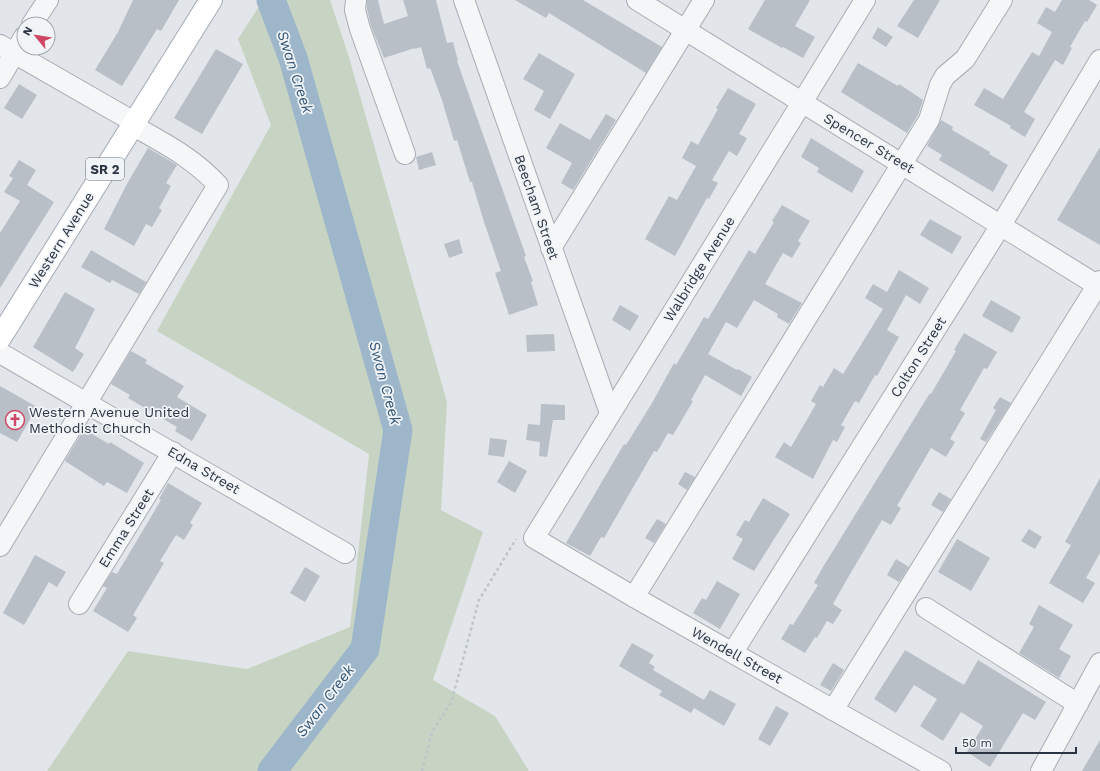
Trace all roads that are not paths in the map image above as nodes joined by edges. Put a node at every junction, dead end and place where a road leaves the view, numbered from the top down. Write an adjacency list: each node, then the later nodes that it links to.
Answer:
1 (48, 0): 9 (street)
2 (211, 0): 15 (main road, Western Avenue / SR 2)
3 (356, 0): 16 (street)
4 (464, 0): 19 (street, Beecham Street)
5 (637, 0): 10 (street, Spencer Street)
6 (704, 0): 10 (street)
7 (865, 0): 14 (street, Walbridge Avenue)
8 (1002, 0): 17 (street)
9 (37, 16)
10 (685, 30): 14 (street, Spencer Street); 19 (street)
11 (13, 45): 13 (street); 15 (street)
12 (1100, 60): 18 (street, Colton Street)
13 (0, 78)
14 (802, 103): 17 (street, Spencer Street); 24 (street, Walbridge Avenue)
15 (133, 124): 21 (main road, Western Avenue / SR 2); 23 (street)
16 (405, 154)
17 (903, 163): 18 (street, Spencer Street); 29 (street)
18 (1001, 225): 20 (street, Spencer Street); 32 (street, Colton Street)
19 (551, 248): 24 (street, Beecham Street)
20 (1099, 284): 35 (street)
21 (0, 338)
22 (0, 353): 23 (street, Edna Street)
23 (88, 403): 25 (street, Edna Street); 27 (street)
24 (610, 413): 26 (street, Walbridge Avenue)
25 (173, 452): 28 (street, Edna Street); 30 (street, Emma Street)
26 (534, 538): 29 (street, Wendell Street)
27 (0, 546)
28 (345, 553)
29 (634, 597): 32 (street, Wendell Street)
30 (79, 604)
31 (926, 608): 34 (street)
32 (733, 652): 35 (street, Wendell Street)
33 (1100, 663): 34 (street)
34 (1078, 704): 37 (street)
35 (833, 710): 36 (street, Wendell Street)
36 (940, 771)
37 (1041, 771)

